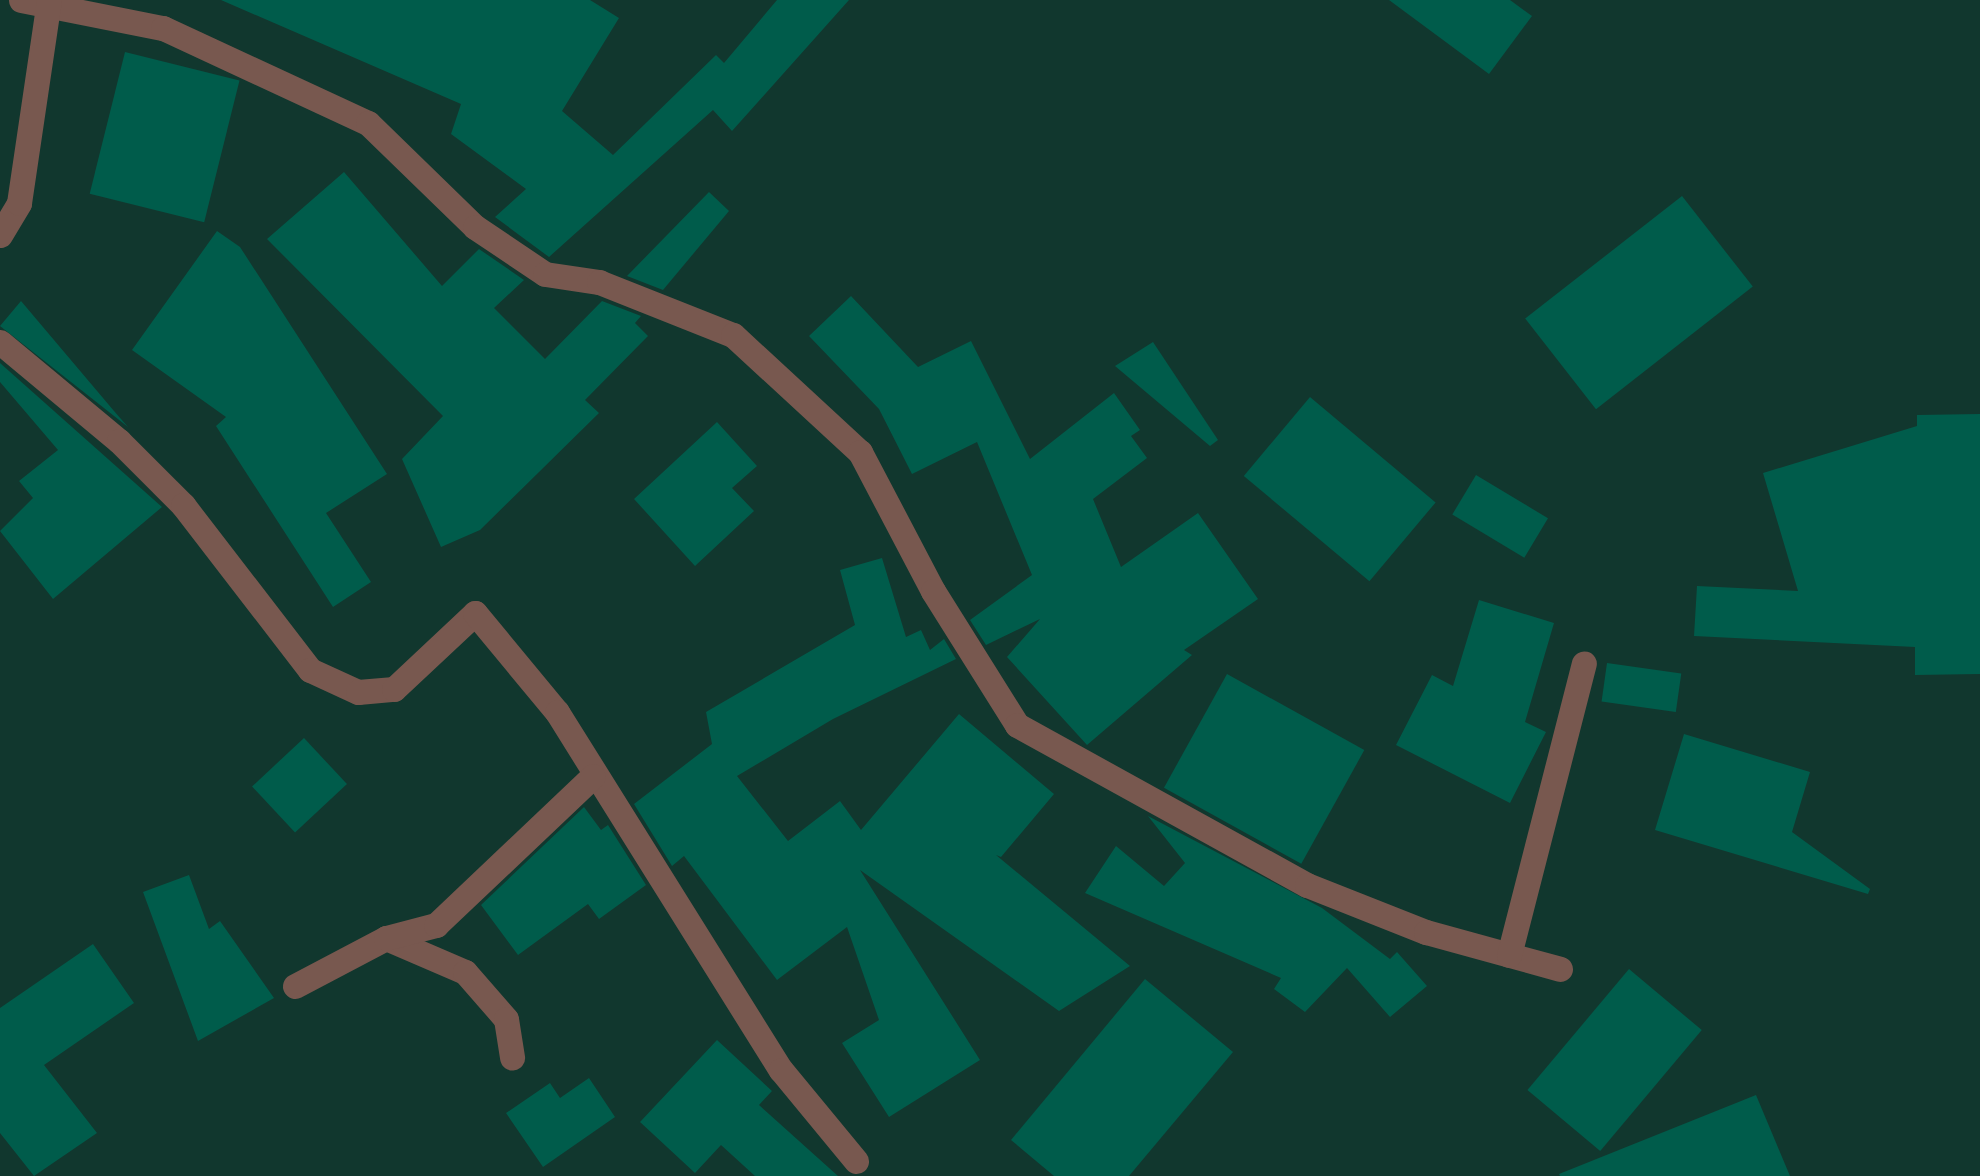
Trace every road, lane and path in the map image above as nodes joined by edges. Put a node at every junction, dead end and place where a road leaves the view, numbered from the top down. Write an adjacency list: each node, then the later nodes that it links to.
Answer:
1 (21, 0): 2 (street)
2 (48, 2): 3 (street); 8 (street)
3 (0, 235)
4 (0, 342): 6 (street)
5 (1584, 663): 8 (street)
6 (593, 776): 7 (street); 12 (street)
7 (386, 938): 10 (street); 11 (street)
8 (1509, 955): 9 (street)
9 (1560, 968)
10 (295, 986)
11 (512, 1058)
12 (856, 1161)

